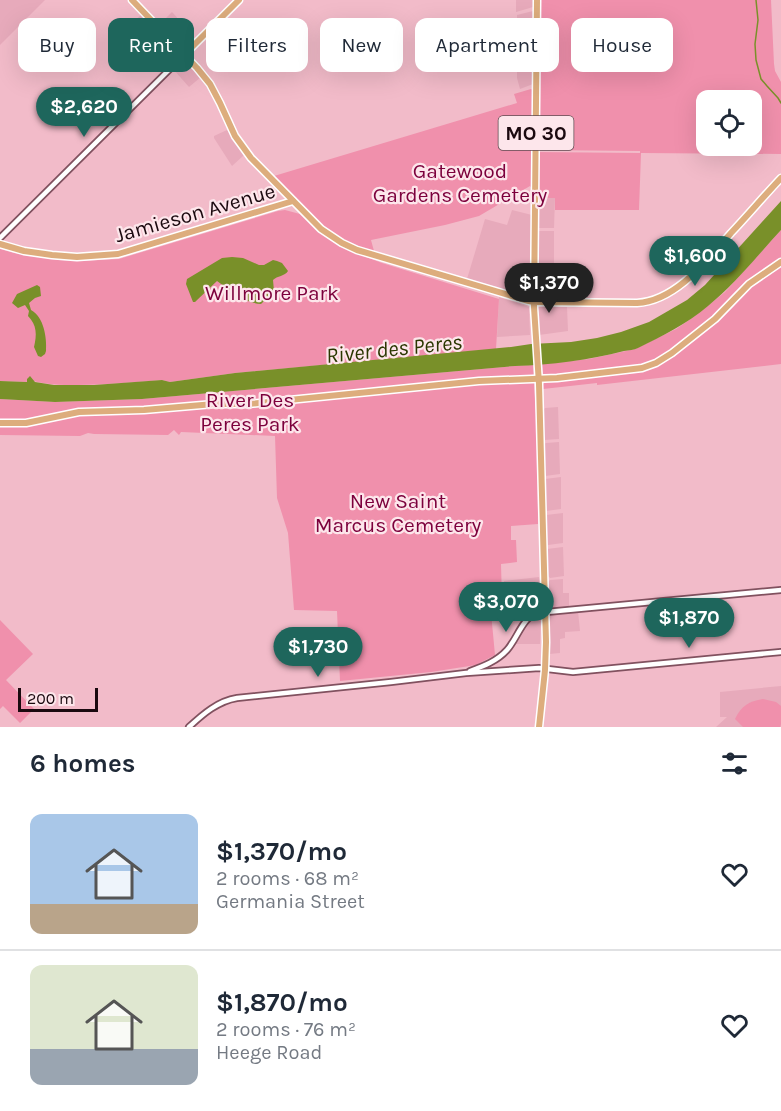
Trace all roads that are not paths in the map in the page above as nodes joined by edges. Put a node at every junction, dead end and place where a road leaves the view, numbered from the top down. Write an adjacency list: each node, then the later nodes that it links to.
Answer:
1 (132, 0): 4 (main road)
2 (239, 0): 5 (main road)
3 (537, 0): 13 (main road, MO 30)
4 (149, 18)
5 (194, 45)
6 (194, 66): 9 (main road)
7 (167, 72): 10 (street)
8 (781, 178): 13 (main road)
9 (293, 201): 11 (main road, Jamieson Avenue); 13 (main road)
10 (0, 238)
11 (0, 244)
12 (781, 262): 14 (main road)
13 (534, 302): 14 (main road, MO 30)
14 (538, 379): 15 (main road); 17 (main road, MO 30)
15 (0, 423)
16 (781, 590): 17 (street)
17 (546, 612): 19 (main road, MO 30); 20 (street)
18 (781, 652): 19 (street)
19 (545, 669): 20 (street); 22 (main road, MO 30)
20 (466, 673): 21 (street)
21 (189, 727)
22 (539, 727)

